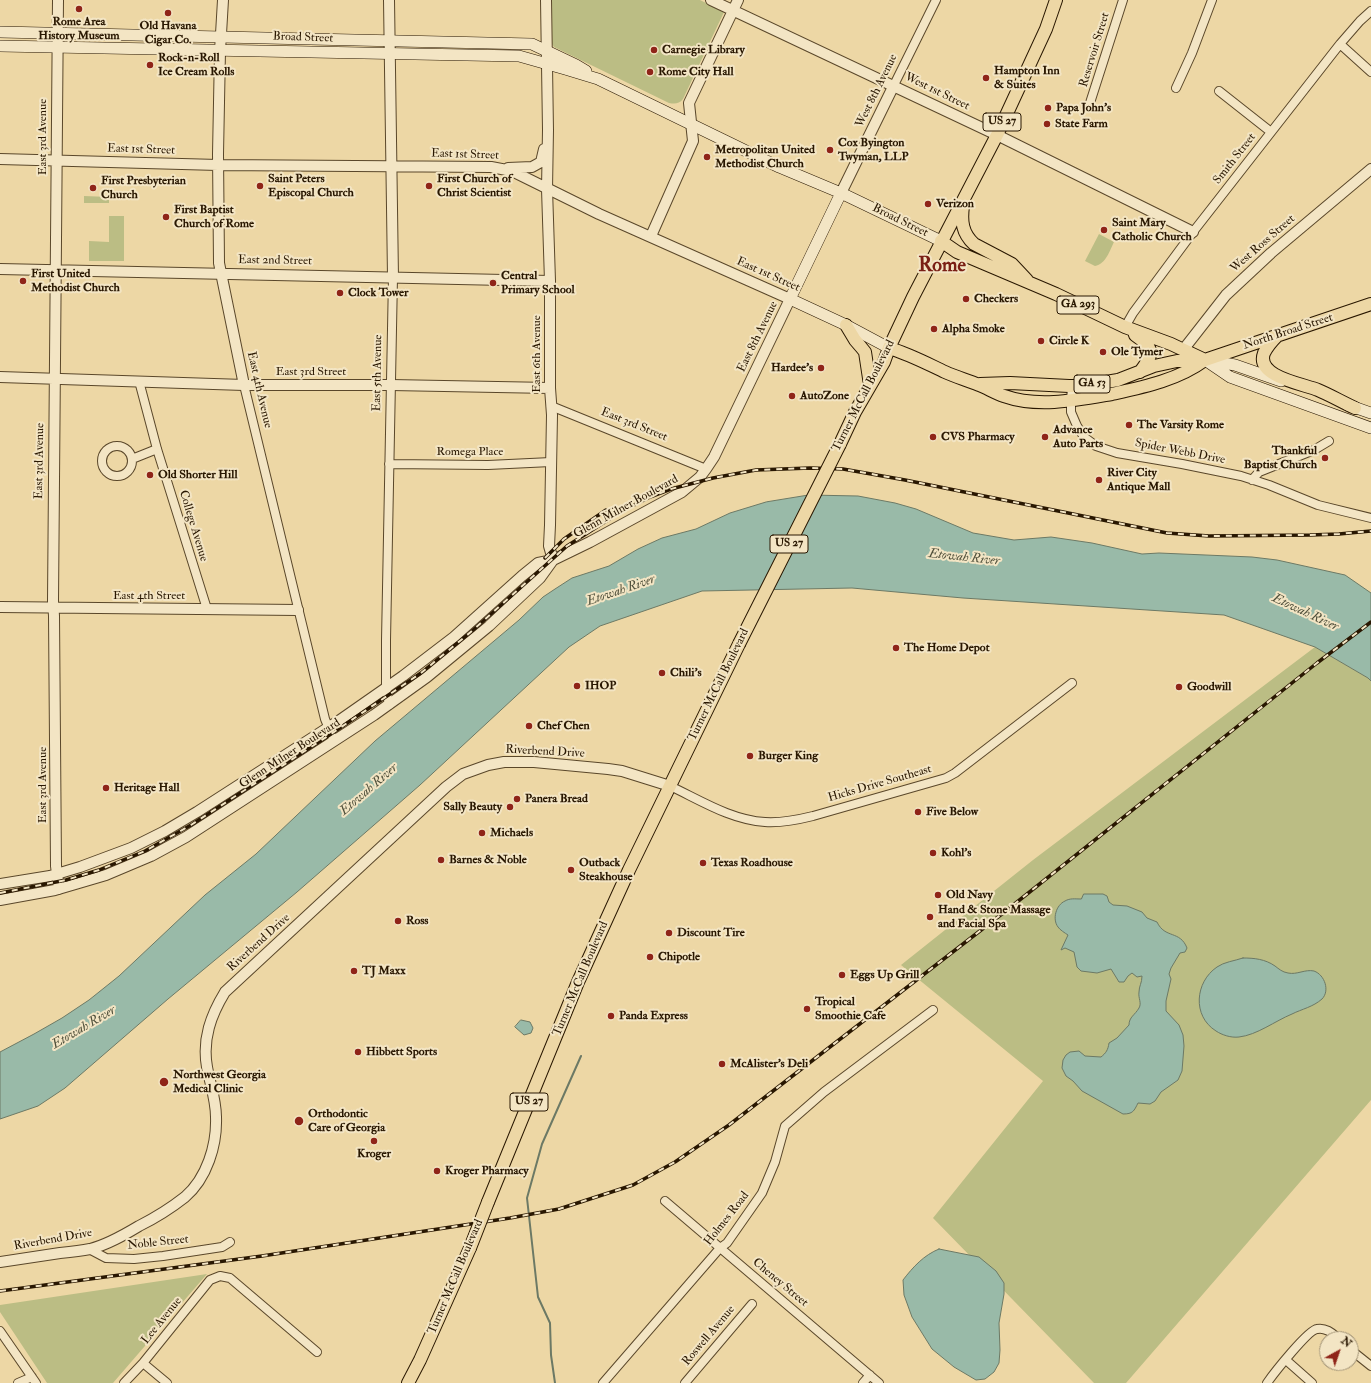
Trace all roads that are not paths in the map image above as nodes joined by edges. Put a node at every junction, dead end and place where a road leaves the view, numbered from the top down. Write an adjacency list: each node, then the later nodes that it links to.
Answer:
1 (58, 0): 14 (street, East 3rd Avenue)
2 (224, 0): 15 (street, East 4th Avenue)
3 (388, 0): 16 (street, East 5th Avenue)
4 (546, 0): 20 (street, East 6th Avenue)
5 (711, 0): 11 (street, West 1st Street)
6 (738, 0): 11 (street)
7 (936, 0): 26 (street, West 8th Avenue)
8 (1056, 0): 33 (main road, Turner McCall Boulevard / US 27)
9 (1123, 0): 29 (street, Reservoir Street)
10 (1212, 0): 27 (street)
11 (733, 10): 26 (street, West 1st Street); 30 (street)
12 (1371, 11): 17 (street, Smith Street)
13 (0, 32): 14 (main road, Broad Street)
14 (57, 34): 15 (main road, Broad Street); 19 (street, East 3rd Avenue)
15 (222, 36): 16 (main road, Broad Street); 21 (street, East 4th Avenue)
16 (389, 41): 20 (main road, Broad Street); 22 (street, East 5th Avenue)
17 (1340, 44): 24 (street); 32 (street, Smith Street)
18 (0, 46): 19 (main road, Broad Street)
19 (57, 47): 21 (main road, Broad Street); 35 (street, East 3rd Avenue)
20 (546, 50): 23 (street, East 6th Avenue); 25 (main road, Broad Street)
21 (220, 51): 22 (main road, Broad Street); 36 (street, East 4th Avenue)
22 (389, 54): 23 (main road, Broad Street); 37 (street, East 5th Avenue)
23 (546, 64): 25 (main road, Broad Street); 31 (street, East 6th Avenue)
24 (1371, 72)
25 (598, 79): 30 (main road, Broad Street)
26 (894, 86): 33 (street, West 1st Street); 41 (street, West 8th Avenue)
27 (1176, 88)
28 (1219, 91): 32 (street)
29 (1089, 106)
30 (692, 124): 41 (main road, Broad Street); 44 (street)
31 (548, 130): 38 (street); 40 (street, East 6th Avenue)
32 (1271, 132): 43 (street, Smith Street)
33 (996, 135): 42 (main road, Turner McCall Boulevard / US 27); 43 (street, West 1st Street)
34 (0, 159): 35 (street, East 1st Street)
35 (56, 160): 36 (street, East 1st Street); 47 (street, East 3rd Avenue)
36 (218, 165): 37 (street, East 1st Street); 48 (street, East 4th Avenue)
37 (390, 166): 38 (street, East 1st Street); 49 (street, East 5th Avenue)
38 (502, 168): 40 (street, East 1st Street)
39 (1371, 169): 58 (street, West Ross Street)
40 (547, 189): 44 (street, East 1st Street); 50 (street, East 6th Avenue)
41 (841, 193): 45 (main road, Broad Street); 52 (main road, East 8th Avenue)
42 (964, 198): 45 (main road, Turner McCall Boulevard / US 27); 51 (main road)
43 (1193, 232): 55 (street, Smith Street)
44 (651, 236): 52 (street, East 1st Street)
45 (941, 241): 51 (main road, Broad Street / GA 293); 57 (main road, Turner McCall Boulevard / US 27)
46 (0, 269): 47 (street, East 2nd Street)
47 (55, 270): 48 (street, East 2nd Street); 62 (street, East 3rd Avenue)
48 (220, 273): 49 (street, East 2nd Street); 65 (street, East 4th Avenue)
49 (392, 276): 50 (street, East 2nd Street); 66 (street, East 5th Avenue)
50 (550, 280): 69 (street, East 6th Avenue)
51 (1031, 284): 55 (main road, Broad Street / GA 293)
52 (790, 300): 54 (main road, East 1st Street); 80 (street, East 8th Avenue)
53 (1371, 304): 56 (main road, North Broad Street / GA 53)
54 (846, 325): 57 (main road, East 1st Street); 67 (main road)
55 (1125, 327): 58 (main road, Broad Street / GA 293); 60 (main road)
56 (1277, 336): 59 (main road, North Broad Street / GA 53); 72 (main road)
57 (889, 348): 64 (main road, GA 53); 67 (main road, Turner McCall Boulevard / US 27)
58 (1183, 350): 59 (main road, Broad Street / GA 293)
59 (1205, 360): 60 (main road, GA 53); 70 (main road, GA 53); 72 (main road, GA 293); 74 (main road, GA 293)
60 (1140, 372): 68 (main road, GA 53)
61 (0, 378): 62 (street, East 3rd Street)
62 (54, 379): 63 (street, East 3rd Street); 85 (street, East 3rd Avenue)
63 (139, 381): 65 (street, East 3rd Street); 76 (street, College Avenue)
64 (976, 384): 68 (main road, GA 53); 70 (main road, GA 53)
65 (244, 385): 66 (street, East 3rd Street); 87 (street, East 4th Avenue)
66 (390, 385): 69 (street, East 3rd Street); 79 (street, East 5th Avenue)
67 (870, 386): 93 (main road, Turner McCall Boulevard / US 27, bridge)
68 (1072, 386): 70 (street, Spider Webb Drive)
69 (550, 388): 71 (street, East 6th Avenue)
70 (1071, 402): 81 (street, Spider Webb Drive)
71 (551, 406): 78 (street, East 6th Avenue); 80 (street, East 3rd Street)
72 (1355, 408): 73 (main road, GA 293)
73 (1371, 413)
74 (1371, 428)
75 (1329, 441): 81 (street)
76 (157, 449): 77 (street); 86 (street, College Avenue)
77 (132, 459)
78 (551, 462): 79 (street, Romega Place); 83 (street, East 6th Avenue)
79 (389, 464): 89 (street, East 5th Avenue)
80 (706, 469): 83 (street, Glenn Milner Boulevard)
81 (1252, 480): 82 (street, Spider Webb Drive)
82 (1371, 518)
83 (553, 560): 89 (street, Glenn Milner Boulevard); 90 (street, Glenn Milner Boulevard)
84 (0, 607): 85 (street, East 4th Street)
85 (54, 608): 86 (street, East 4th Street); 94 (street, East 3rd Avenue)
86 (207, 609): 87 (street, East 4th Street)
87 (298, 610): 91 (street, East 4th Avenue)
88 (1072, 682): 93 (street, Hicks Drive Southeast)
89 (386, 688): 90 (street, East 5th Avenue); 91 (street, Glenn Milner Boulevard)
90 (389, 705): 92 (street, Glenn Milner Boulevard)
91 (329, 727): 92 (street, East 4th Avenue); 94 (street, Glenn Milner Boulevard)
92 (334, 741): 96 (street, Glenn Milner Boulevard)
93 (670, 786): 102 (street, Riverbend Drive); 117 (main road, Turner McCall Boulevard / US 27, bridge)
94 (57, 874): 95 (street, Glenn Milner Boulevard); 96 (street, East 3rd Avenue)
95 (0, 884)
96 (60, 889): 97 (street, Glenn Milner Boulevard)
97 (0, 900)
98 (933, 1010): 101 (street, Holmes Road)
99 (665, 1201): 101 (street, Cheney Street)
100 (230, 1242): 102 (street, Noble Street)
101 (720, 1248): 112 (street, Cheney Street); 118 (street, Holmes Road)
102 (89, 1249): 103 (street, Riverbend Drive)
103 (0, 1262)
104 (752, 1304): 119 (street, Roswell Avenue)
105 (0, 1331): 113 (street)
106 (1329, 1331): 109 (street)
107 (317, 1352): 110 (street, Lee Avenue)
108 (1359, 1356): 111 (street)
109 (1286, 1360): 122 (street); 123 (street)
110 (143, 1363): 115 (street, Lee Avenue); 116 (street)
111 (1371, 1366)
112 (870, 1375): 120 (street); 121 (street, Cheney Street)
113 (34, 1380): 114 (street)
114 (18, 1383)
115 (124, 1383)
116 (167, 1383)
117 (408, 1383)
118 (604, 1383)
119 (685, 1383)
120 (863, 1383)
121 (879, 1383)
122 (1267, 1383)
123 (1312, 1383)

